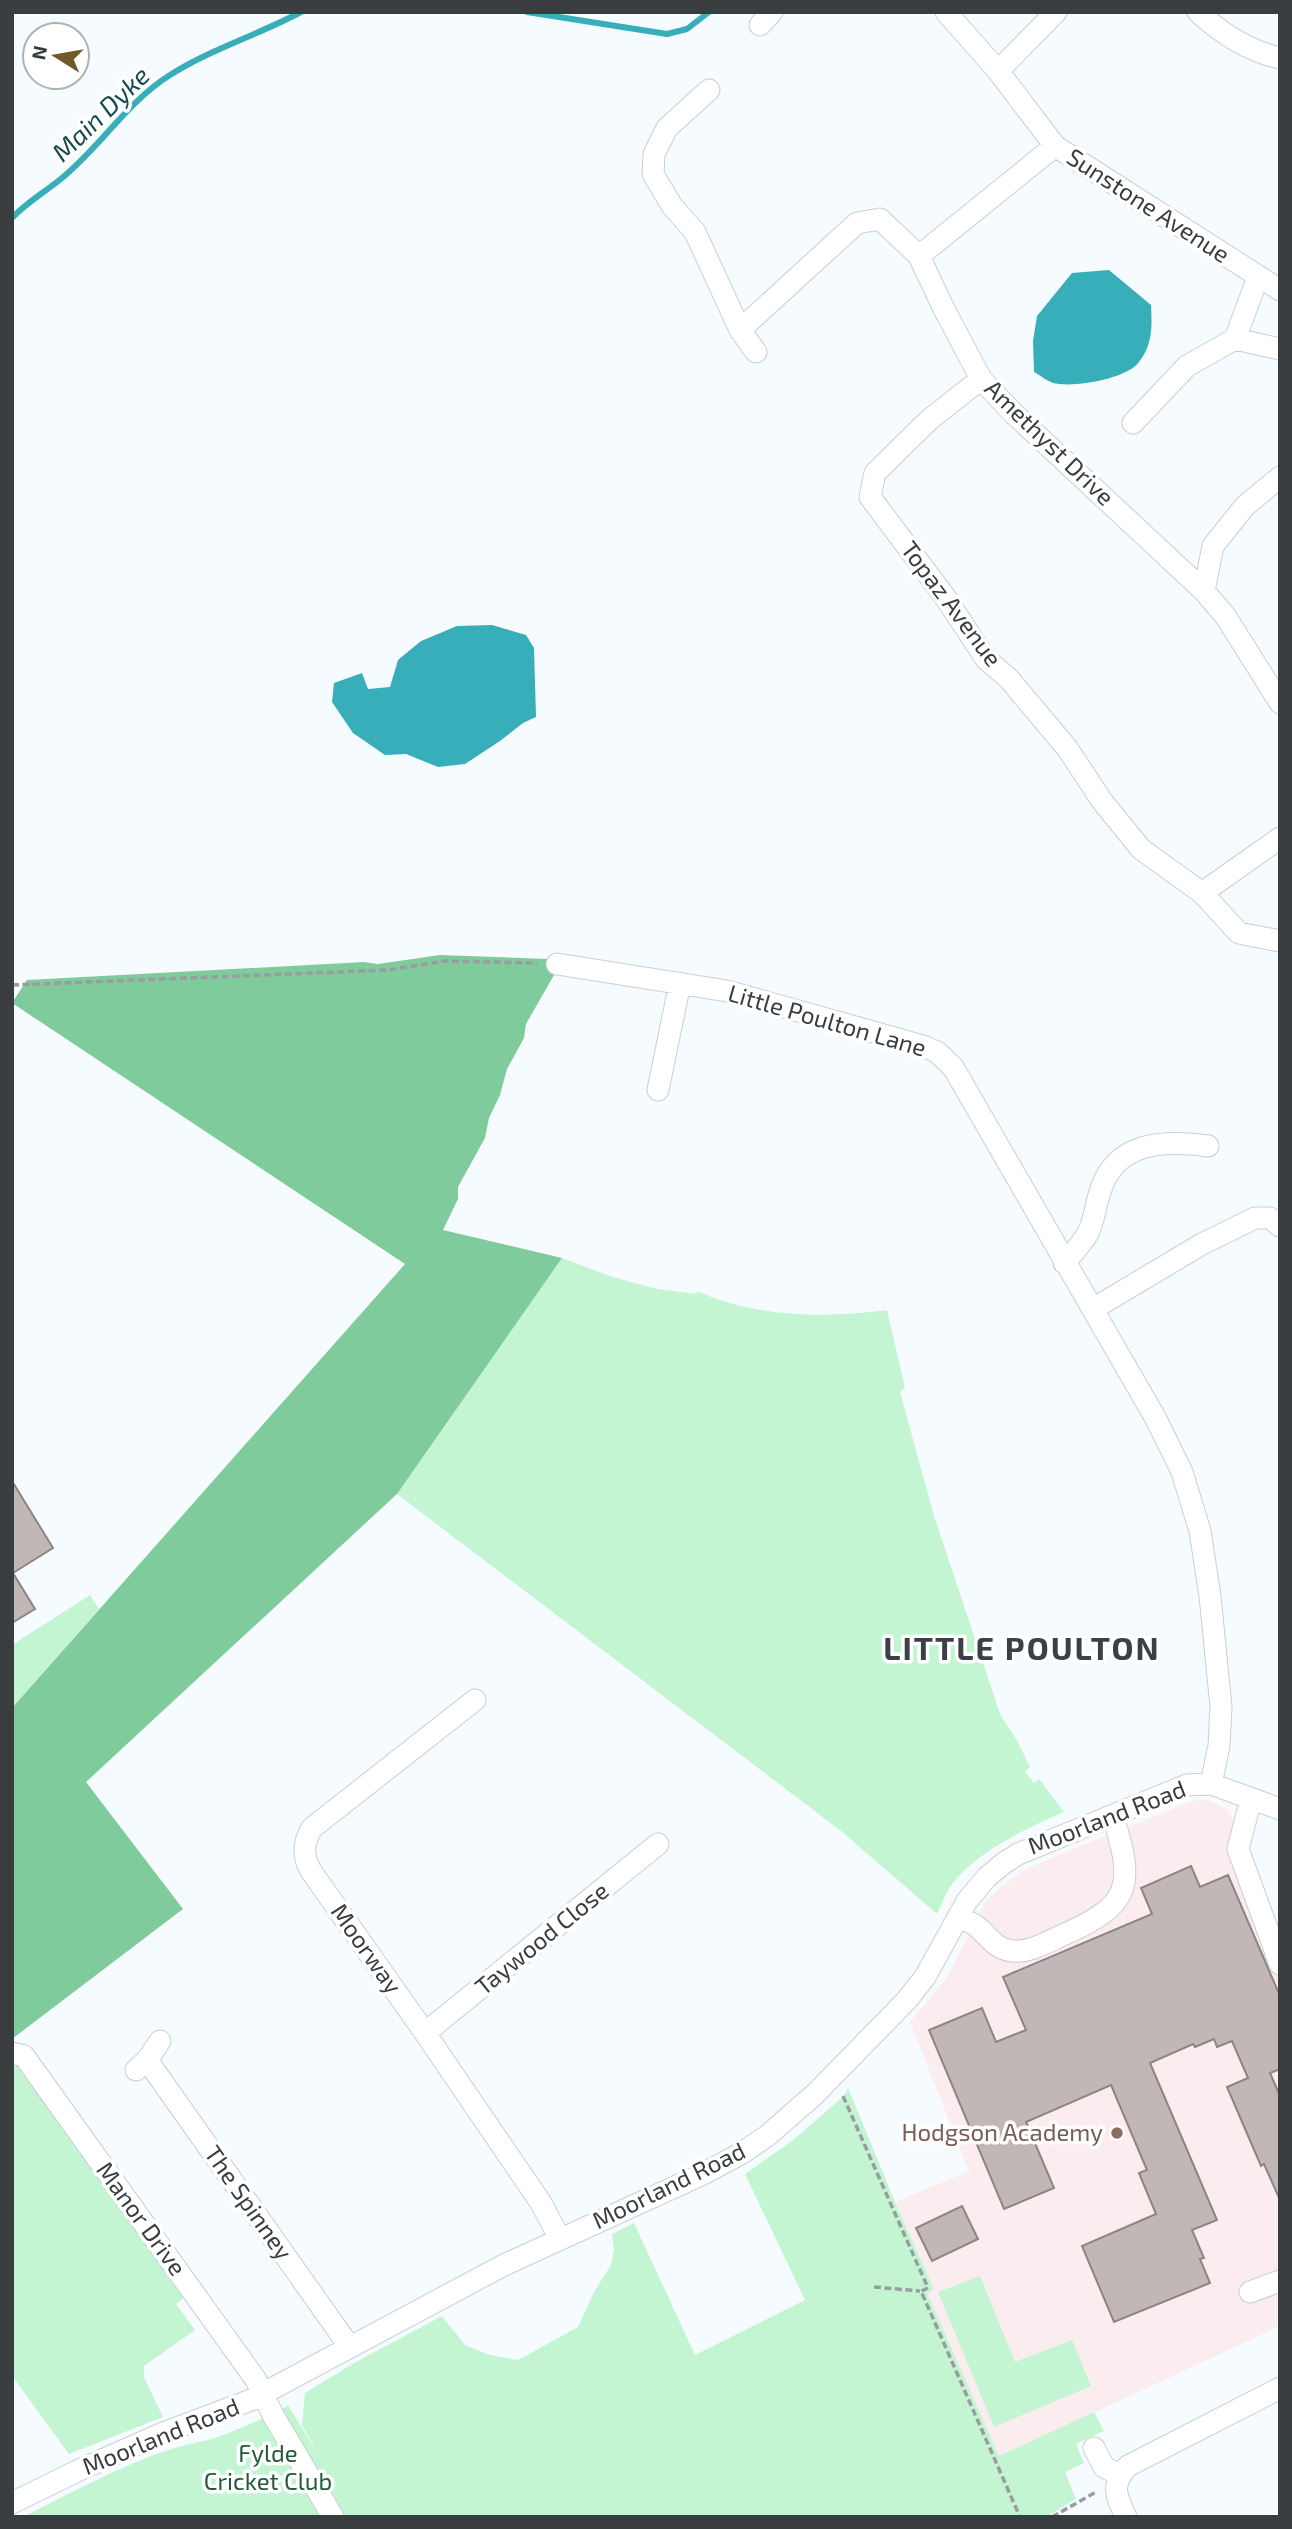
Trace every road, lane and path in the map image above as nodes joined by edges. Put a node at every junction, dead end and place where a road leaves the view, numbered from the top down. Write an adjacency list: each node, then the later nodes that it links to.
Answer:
1 (946, 12): 5 (street, Sunstone Avenue)
2 (1056, 12): 5 (street)
3 (1198, 12): 4 (street)
4 (1280, 58)
5 (998, 71): 7 (street, Sunstone Avenue)
6 (709, 90): 11 (street)
7 (1055, 146): 8 (street); 9 (street, Sunstone Avenue)
8 (919, 256): 11 (street, Amethyst Drive); 15 (street, Amethyst Drive)
9 (1258, 277): 10 (street, Sunstone Avenue); 12 (street)
10 (1280, 290)
11 (740, 330): 14 (street)
12 (1235, 339): 13 (street); 16 (street)
13 (1280, 349)
14 (756, 352)
15 (981, 379): 18 (street, Amethyst Drive); 21 (street, Topaz Avenue)
16 (1133, 423)
17 (1280, 477): 18 (street)
18 (1204, 591): 19 (street, Amethyst Drive)
19 (1280, 703)
20 (1280, 838): 21 (street)
21 (1202, 893): 22 (street, Topaz Avenue)
22 (1280, 941)
23 (557, 964): 24 (street, Little Poulton Lane); 25 (path)
24 (680, 983): 26 (street); 29 (street, Little Poulton Lane)
25 (12, 985)
26 (658, 1090)
27 (1208, 1146): 29 (street)
28 (1280, 1226): 30 (street)
29 (1064, 1263): 30 (street, Little Poulton Lane)
30 (1093, 1309): 32 (street, Little Poulton Lane)
31 (475, 1700): 39 (street, Moorway)
32 (1211, 1784): 33 (street, Moorland Road); 35 (street, Moorland Road)
33 (1251, 1799): 34 (street, Moorland Road); 38 (street)
34 (1280, 1808)
35 (1113, 1817): 37 (street, Moorland Road); 37 (street)
36 (658, 1844): 39 (street, Taywood Close)
37 (958, 1917): 42 (street, Moorland Road)
38 (1280, 1964)
39 (425, 2033): 43 (street, Moorway)
40 (160, 2041): 48 (street, The Spinney)
41 (12, 2053): 50 (street, Manor Drive)
42 (834, 2076): 43 (street, Moorland Road); 46 (path)
43 (561, 2239): 48 (street, Moorland Road)
44 (1280, 2281): 47 (street)
45 (874, 2287): 46 (path)
46 (921, 2291): 55 (path)
47 (1250, 2292)
48 (349, 2346): 50 (street, Moorland Road)
49 (1280, 2388): 52 (street)
50 (263, 2394): 53 (street, Moorland Road); 54 (street, Manor Drive)
51 (1094, 2448): 52 (street)
52 (1118, 2480): 56 (path); 57 (street)
53 (12, 2503)
54 (333, 2517)
55 (1020, 2517)
56 (1052, 2517)
57 (1126, 2517)

